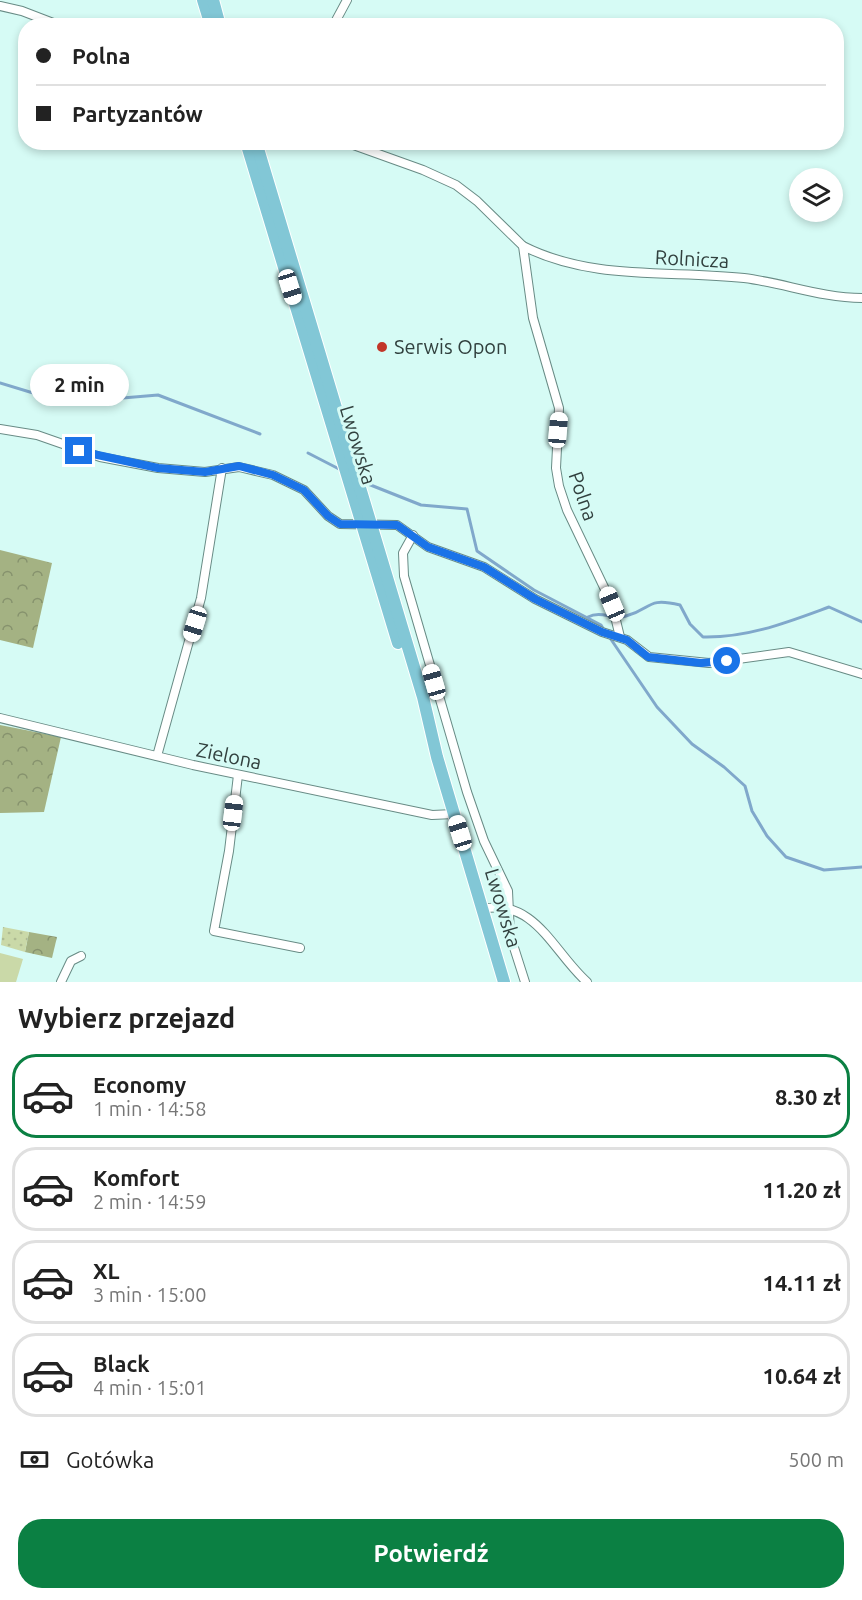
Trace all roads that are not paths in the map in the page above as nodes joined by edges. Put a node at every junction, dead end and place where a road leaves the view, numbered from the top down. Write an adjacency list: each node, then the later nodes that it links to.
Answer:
1 (203, 0): 6 (main road)
2 (213, 0): 7 (main road)
3 (347, 0): 8 (street)
4 (0, 6): 5 (street)
5 (37, 18)
6 (209, 18)
7 (218, 18)
8 (337, 18)
9 (249, 150): 16 (main road, Lwowska)
10 (258, 150): 16 (main road, Lwowska)
11 (368, 150): 12 (street)
12 (523, 246): 13 (street, Rolnicza); 19 (street, Polna)
13 (862, 298)
14 (0, 429): 15 (street)
15 (222, 468): 17 (street); 22 (street)
16 (351, 475): 17 (main road, Lwowska)
17 (366, 524): 18 (street); 24 (main road, Lwowska)
18 (413, 535): 19 (street); 25 (street)
19 (620, 637): 20 (street)
20 (862, 674)
21 (0, 718): 22 (street, Zielona)
22 (157, 756): 23 (street, Zielona)
23 (238, 775): 24 (street, Zielona); 27 (street)
24 (454, 814): 26 (main road, Lwowska)
25 (511, 908): 26 (street); 31 (street); 32 (street)
26 (483, 909): 30 (main road, Lwowska)
27 (300, 948)
28 (81, 956): 29 (street)
29 (61, 982)
30 (505, 982)
31 (525, 982)
32 (588, 982)

